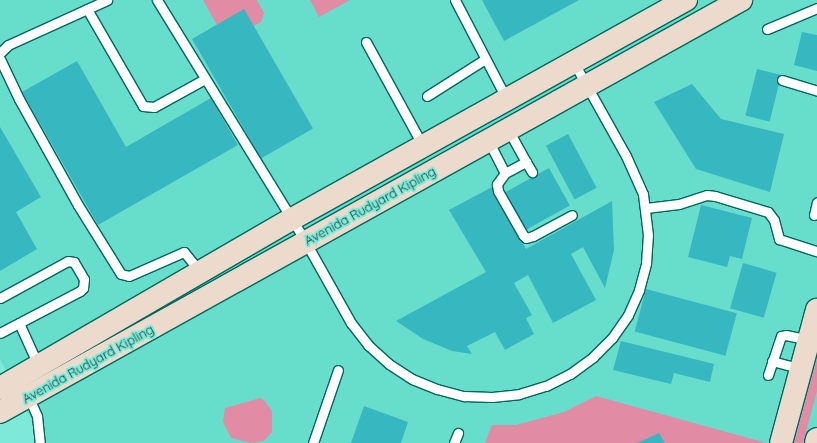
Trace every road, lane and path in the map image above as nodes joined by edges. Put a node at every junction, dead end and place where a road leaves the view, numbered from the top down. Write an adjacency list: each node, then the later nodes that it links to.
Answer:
1 (107, 0): 7 (lane)
2 (156, 0): 14 (lane)
3 (455, 0): 12 (lane)
4 (686, 0): 13 (street, Avenida Rudyard Kipling)
5 (741, 0): 16 (street, Avenida Rudyard Kipling)
6 (817, 8): 8 (lane)
7 (87, 9): 10 (lane); 14 (lane)
8 (767, 30)
9 (366, 42): 22 (lane)
10 (0, 54)
11 (0, 59): 33 (lane)
12 (485, 59): 18 (lane); 19 (lane)
13 (574, 63): 16 (lane); 19 (street, Avenida Rudyard Kipling)
14 (205, 79): 30 (lane)
15 (782, 80): 17 (lane)
16 (587, 85): 20 (street, Avenida Rudyard Kipling); 27 (lane)
17 (817, 91)
18 (427, 96)
19 (507, 100): 22 (street, Avenida Rudyard Kipling)
20 (508, 129): 21 (street, Avenida Rudyard Kipling); 23 (lane)
21 (488, 140): 25 (lane); 31 (street, Avenida Rudyard Kipling)
22 (423, 146): 30 (street, Avenida Rudyard Kipling)
23 (526, 162): 24 (lane); 25 (lane)
24 (532, 172)
25 (505, 173): 28 (lane)
26 (817, 202): 29 (lane)
27 (646, 208): 31 (lane); 32 (lane)
28 (572, 215)
29 (814, 215)
30 (292, 220): 31 (lane); 33 (street, Avenida Rudyard Kipling)
31 (305, 241): 44 (street, Avenida Rudyard Kipling)
32 (817, 251)
33 (200, 272): 40 (street, Avenida Rudyard Kipling)
34 (0, 298): 36 (lane)
35 (817, 310): 38 (street)
36 (19, 323): 37 (lane); 40 (lane)
37 (0, 333)
38 (809, 340): 39 (lane); 41 (street)
39 (772, 361): 41 (lane); 43 (lane)
40 (38, 366): 44 (lane); 45 (street, Avenida Rudyard Kipling)
41 (801, 369): 53 (street)
42 (338, 370): 51 (lane)
43 (768, 375)
44 (50, 386): 46 (street, Avenida Rudyard Kipling)
45 (0, 388)
46 (29, 398): 47 (street, Avenida Rudyard Kipling); 50 (lane)
47 (0, 412)
48 (458, 433): 52 (lane)
49 (817, 439): 54 (street)
50 (40, 443)
51 (313, 443)
52 (454, 443)
53 (781, 443)
54 (816, 443)

